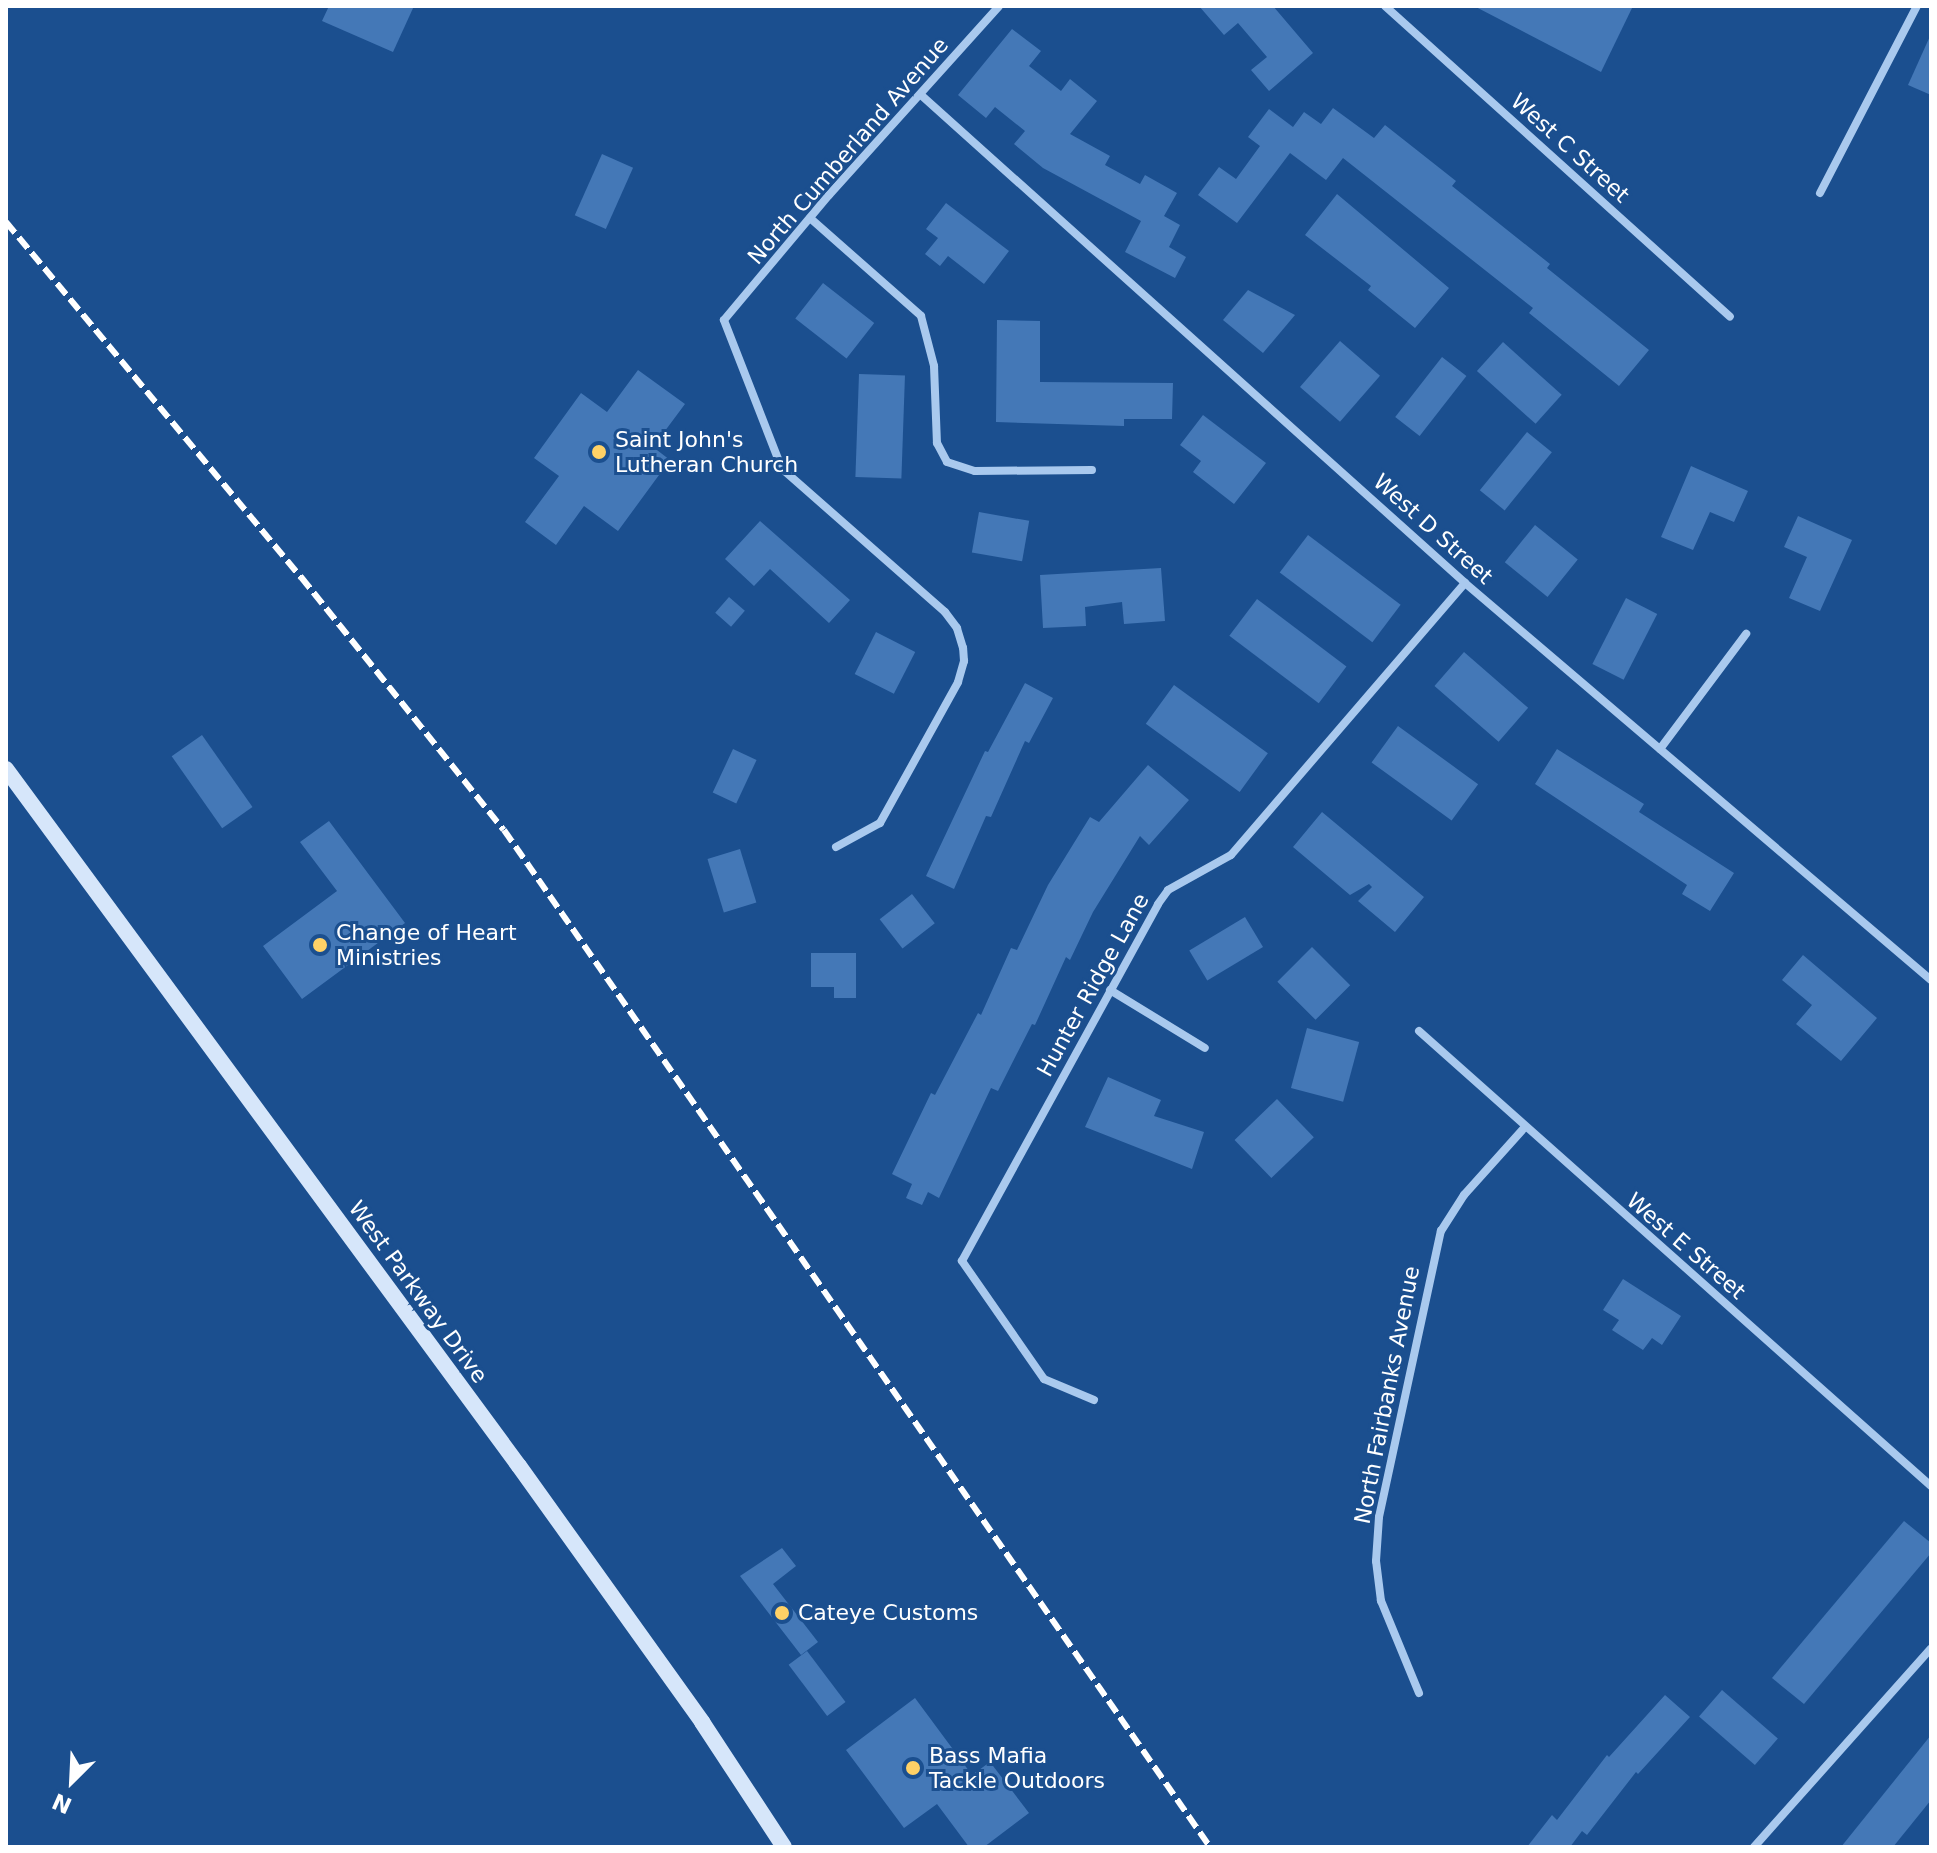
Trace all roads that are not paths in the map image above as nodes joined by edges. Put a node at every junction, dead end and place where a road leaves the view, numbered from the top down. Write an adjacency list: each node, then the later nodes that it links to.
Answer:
1 (999, 6): 4 (street, North Cumberland Avenue)
2 (1385, 6): 7 (street, West C Street)
3 (1917, 6): 5 (street)
4 (921, 95): 6 (street, North Cumberland Avenue); 9 (street, West D Street)
5 (1820, 193)
6 (810, 218): 8 (street); 13 (street, North Cumberland Avenue)
7 (1730, 317)
8 (1092, 470)
9 (1465, 583): 11 (street, West D Street); 15 (street, Hunter Ridge Lane)
10 (1746, 634): 11 (street)
11 (1660, 749): 14 (street, West D Street)
12 (6, 769): 23 (main road, West Parkway Drive)
13 (836, 847)
14 (1931, 980)
15 (1110, 990): 17 (street); 19 (street, Hunter Ridge Lane)
16 (1419, 1031): 18 (street, West E Street)
17 (1205, 1048)
18 (1525, 1127): 20 (street, West E Street); 22 (street, North Fairbanks Avenue)
19 (1094, 1400)
20 (1931, 1486)
21 (1931, 1648): 24 (street)
22 (1419, 1693)
23 (784, 1847)
24 (1754, 1847)

